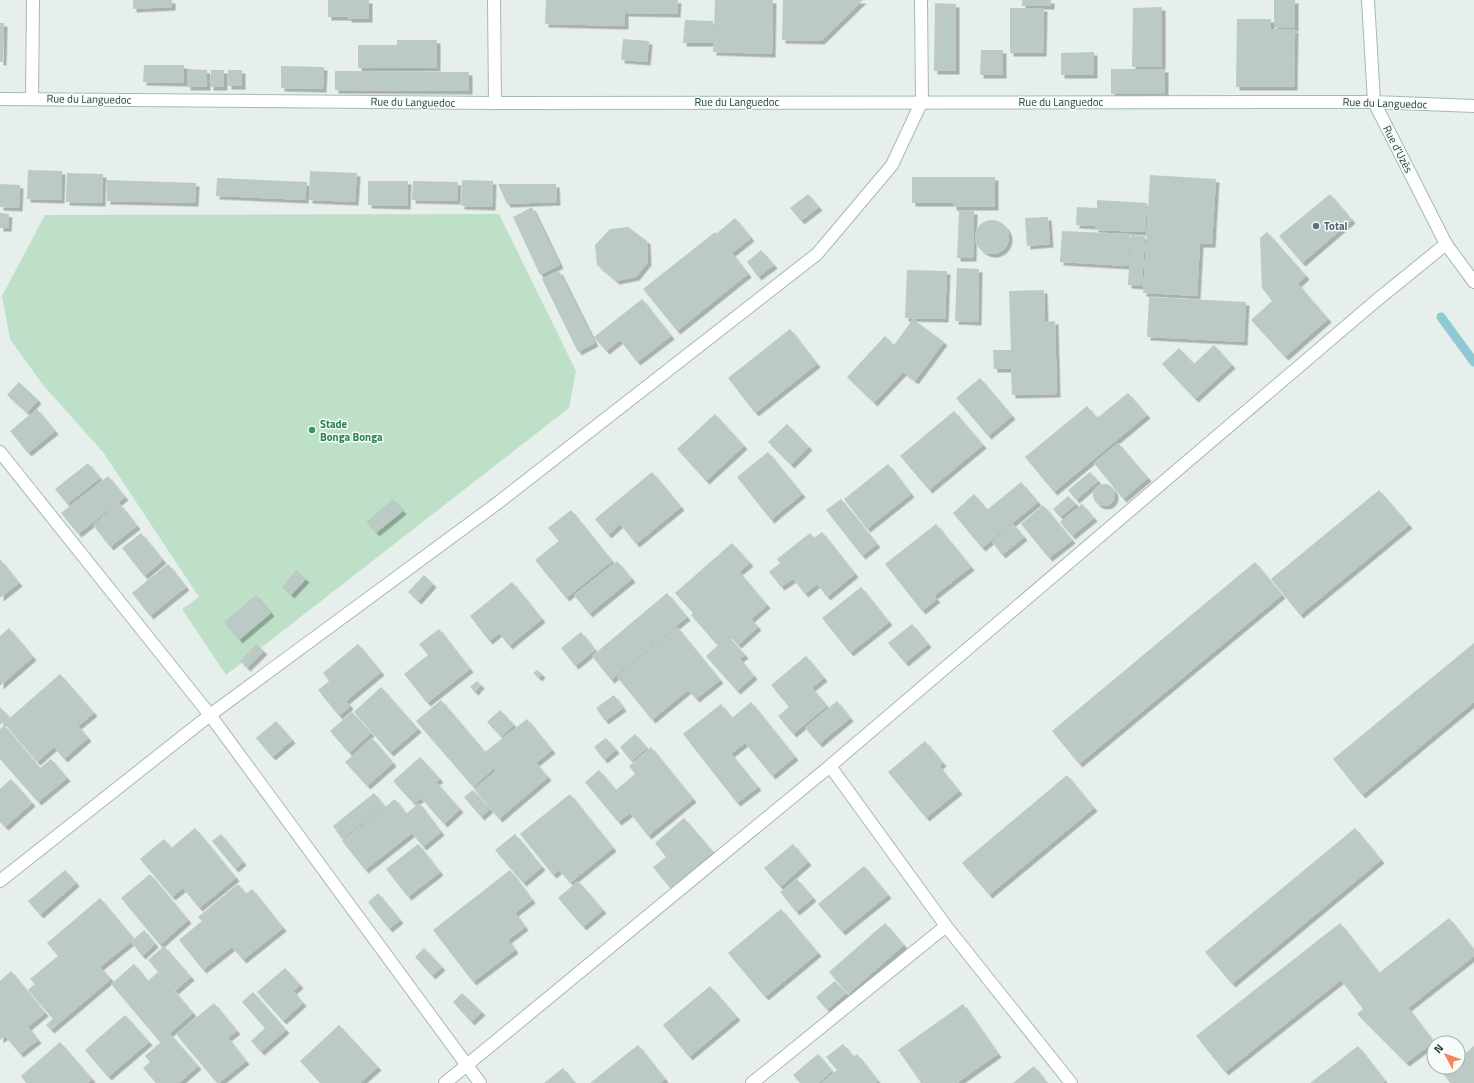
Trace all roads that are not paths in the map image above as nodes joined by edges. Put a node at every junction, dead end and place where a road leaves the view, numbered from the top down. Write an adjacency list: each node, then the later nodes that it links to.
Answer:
1 (33, 0): 6 (street)
2 (494, 0): 9 (street)
3 (921, 0): 7 (street)
4 (1368, 0): 8 (street, Rue d'Uzès)
5 (0, 99): 6 (street, Rue du Languedoc)
6 (32, 99): 9 (street, Rue du Languedoc)
7 (922, 101): 8 (street, Rue du Languedoc); 9 (street, Rue du Languedoc); 14 (street)
8 (1374, 102): 10 (street, Rue du Languedoc); 11 (street, Rue d'Uzès)
9 (495, 103)
10 (1474, 106)
11 (1446, 244): 12 (street, Rue d'Uzès); 15 (street)
12 (1474, 282)
13 (0, 452): 14 (street)
14 (210, 715): 16 (street); 18 (street)
15 (830, 766): 17 (street); 18 (street)
16 (0, 881)
17 (946, 926): 21 (street); 22 (street)
18 (466, 1066): 19 (street); 20 (street)
19 (445, 1083)
20 (480, 1083)
21 (752, 1083)
22 (1071, 1083)

